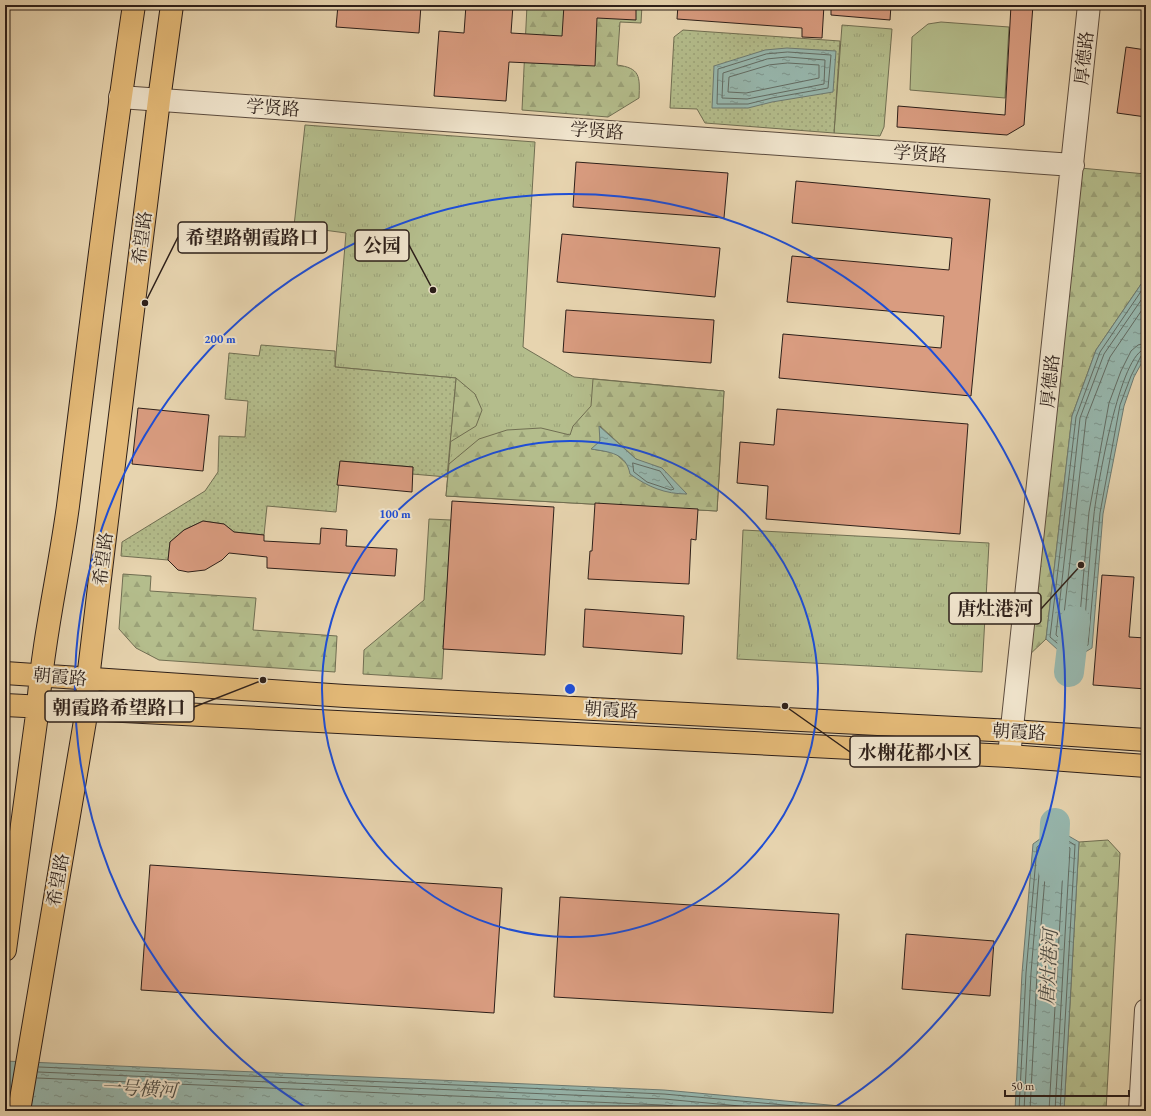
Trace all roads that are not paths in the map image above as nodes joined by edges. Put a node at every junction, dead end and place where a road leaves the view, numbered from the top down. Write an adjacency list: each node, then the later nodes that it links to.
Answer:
1 (134, 5): 4 (main road)
2 (172, 5): 5 (main road, 希望路)
3 (1089, 5): 6 (street, 厚德路)
4 (120, 96): 5 (street, 学贤路); 8 (main road)
5 (159, 100): 6 (street, 学贤路); 9 (main road, 希望路)
6 (1073, 165): 13 (street, 厚德路)
7 (5, 673): 8 (main road, 朝霞路)
8 (40, 675): 9 (main road, 朝霞路); 11 (main road)
9 (88, 679): 12 (main road, 希望路); 13 (main road, 朝霞路)
10 (5, 705): 11 (main road, 朝霞路)
11 (38, 707): 12 (main road, 朝霞路); 17 (main road)
12 (87, 709): 15 (main road, 朝霞路); 20 (main road, 希望路)
13 (1012, 731): 14 (main road, 朝霞路); 15 (street, 厚德路)
14 (1146, 740)
15 (1009, 756): 16 (main road, 朝霞路)
16 (1146, 766)
17 (5, 950)
18 (1146, 1010): 19 (street)
19 (1140, 1108)
20 (18, 1111)

